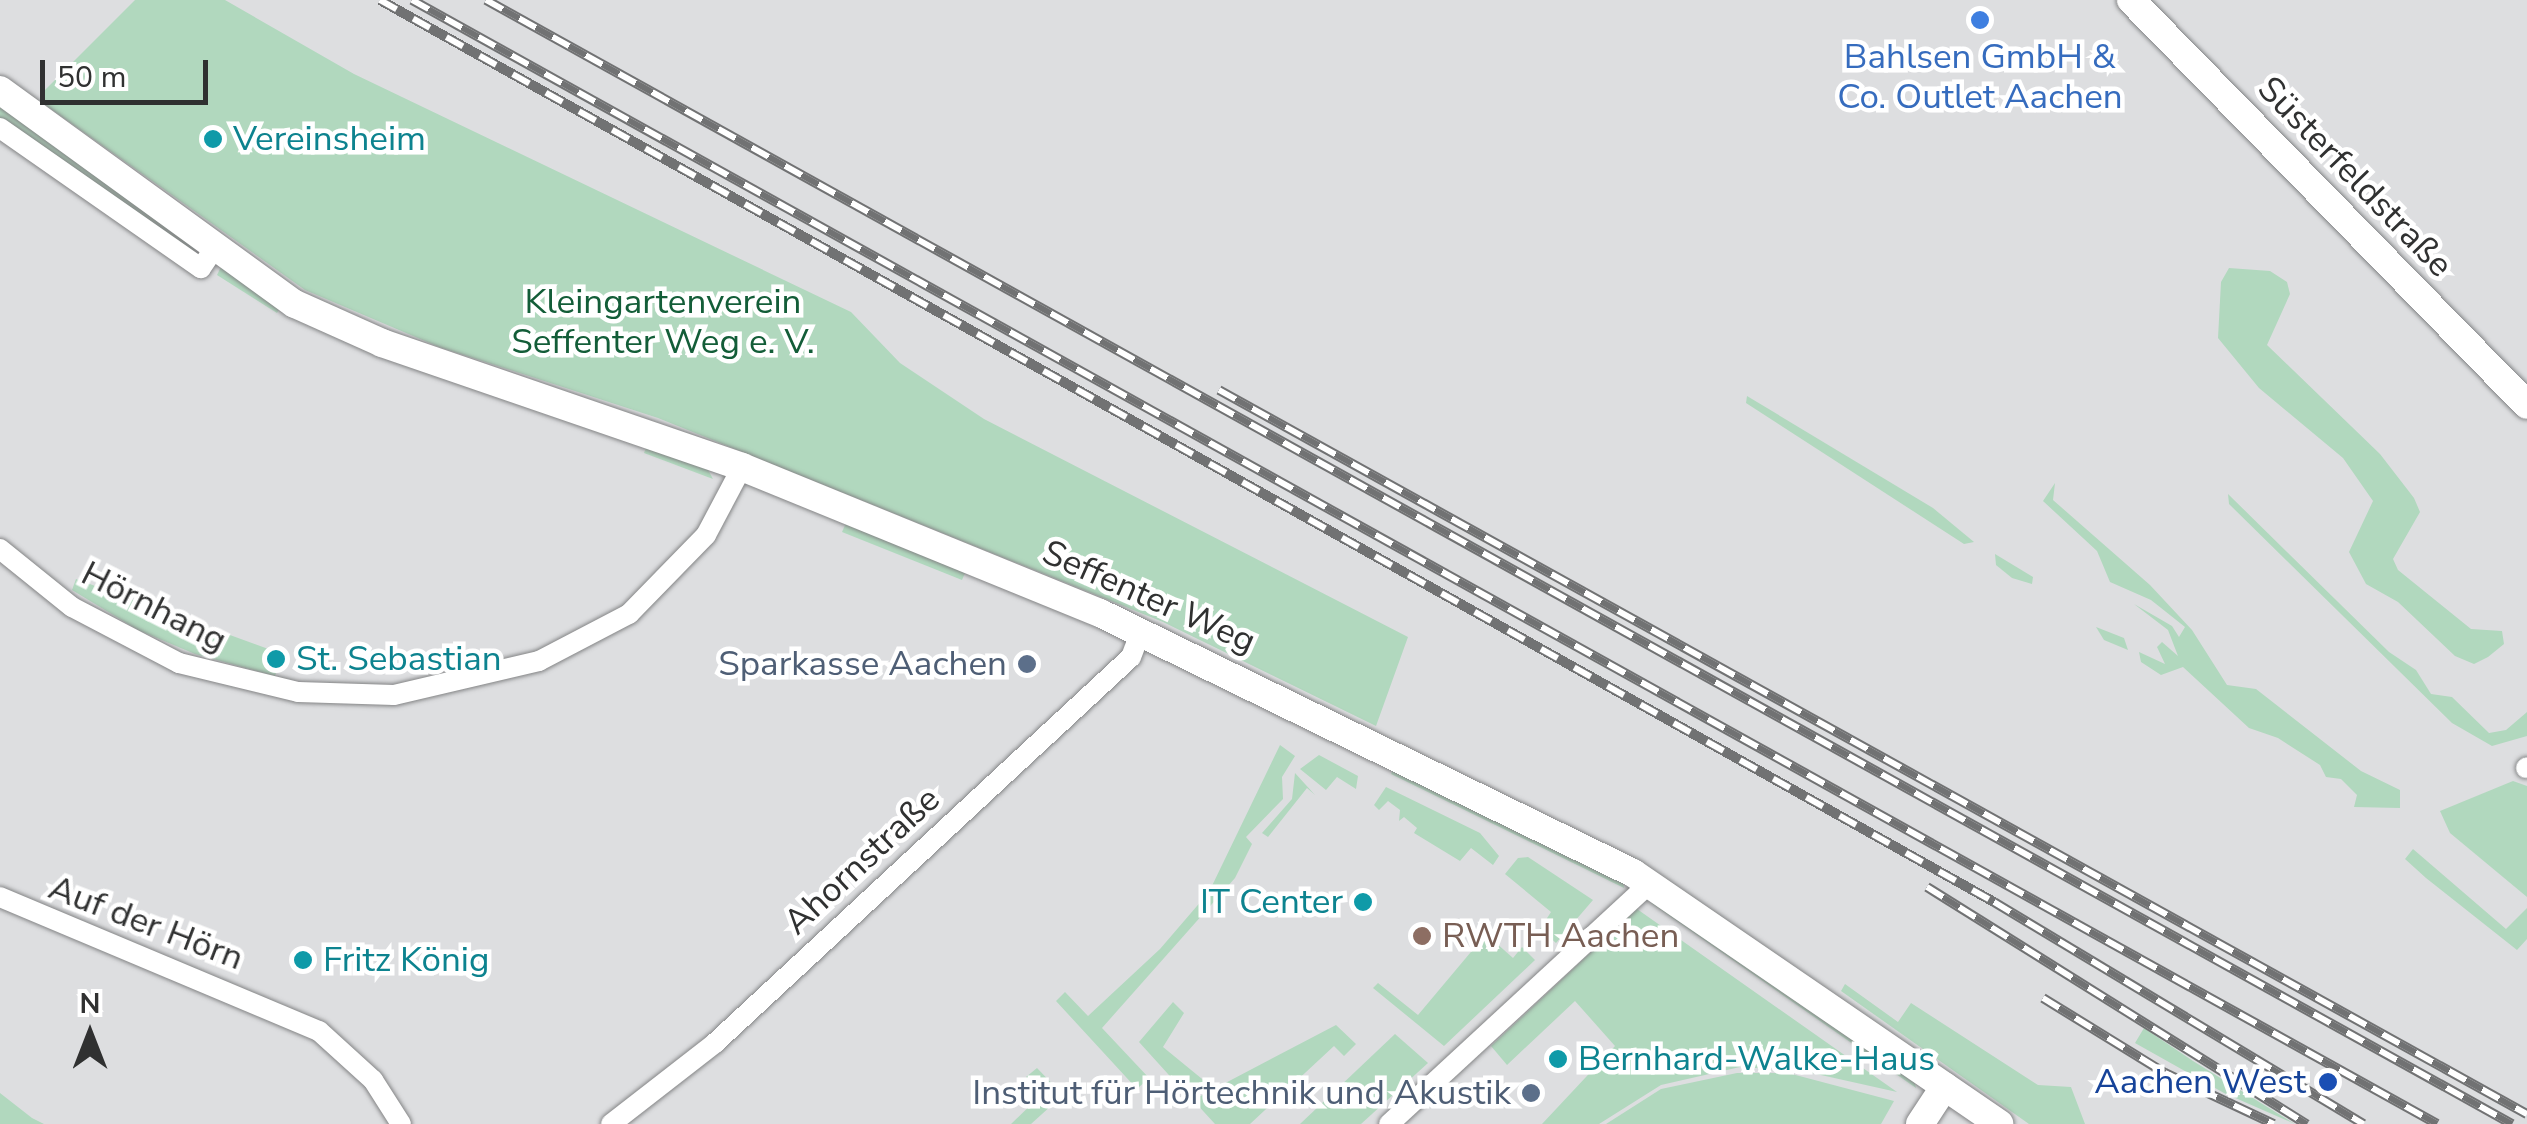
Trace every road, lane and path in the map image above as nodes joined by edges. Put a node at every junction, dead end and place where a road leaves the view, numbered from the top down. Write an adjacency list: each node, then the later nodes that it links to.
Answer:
1 (2131, 0): 5 (street, Süsterfeldstraße)
2 (0, 90): 4 (street, Seffenter Weg)
3 (0, 128): 4 (street)
4 (214, 248): 6 (street, Seffenter Weg)
5 (2527, 405)
6 (742, 467): 7 (street, Hörnhang); 8 (street, Seffenter Weg)
7 (0, 549)
8 (1141, 631): 9 (street, Seffenter Weg); 14 (street, Ahornstraße)
9 (1650, 882): 11 (street, Seffenter Weg); 15 (street)
10 (0, 897): 13 (street, Auf der Hörn)
11 (1945, 1086): 12 (street, Seffenter Weg); 16 (street)
12 (1967, 1115): 17 (street, Seffenter Weg)
13 (400, 1124)
14 (611, 1124)
15 (1389, 1124)
16 (1920, 1124)
17 (1999, 1124)

